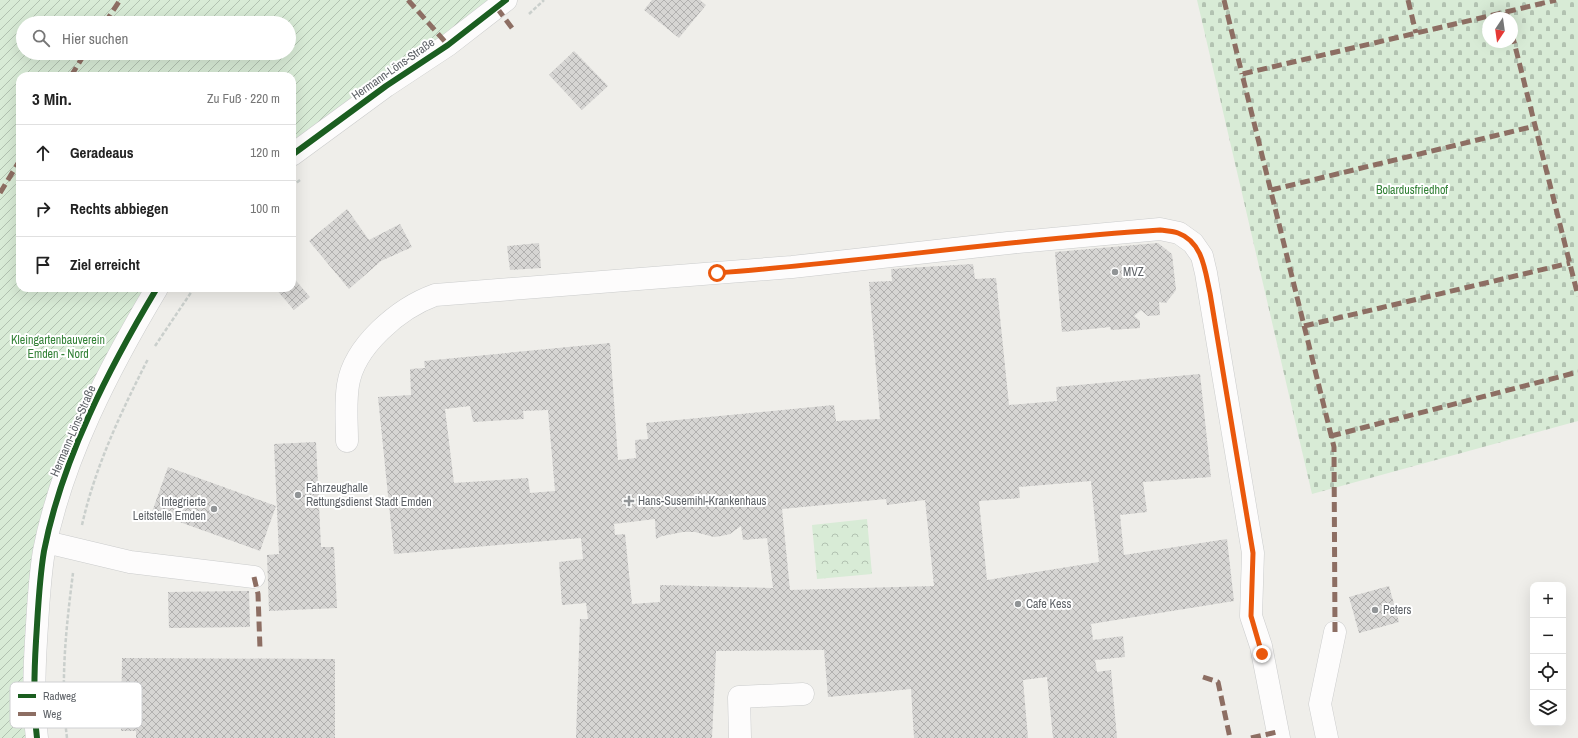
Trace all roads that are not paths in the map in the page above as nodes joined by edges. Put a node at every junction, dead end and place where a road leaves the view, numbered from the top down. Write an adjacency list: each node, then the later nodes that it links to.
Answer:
1 (506, 0): 2 (street, Hermann-Löns-Straße)
2 (296, 151)
3 (155, 292): 5 (street, Hermann-Löns-Straße)
4 (347, 441): 13 (street)
5 (46, 542): 6 (street); 8 (street, Hermann-Löns-Straße)
6 (254, 577)
7 (1335, 632): 14 (street)
8 (34, 682)
9 (803, 694): 12 (street)
10 (36, 728): 11 (street, Hermann-Löns-Straße)
11 (37, 738)
12 (740, 738)
13 (1279, 738)
14 (1327, 738)

